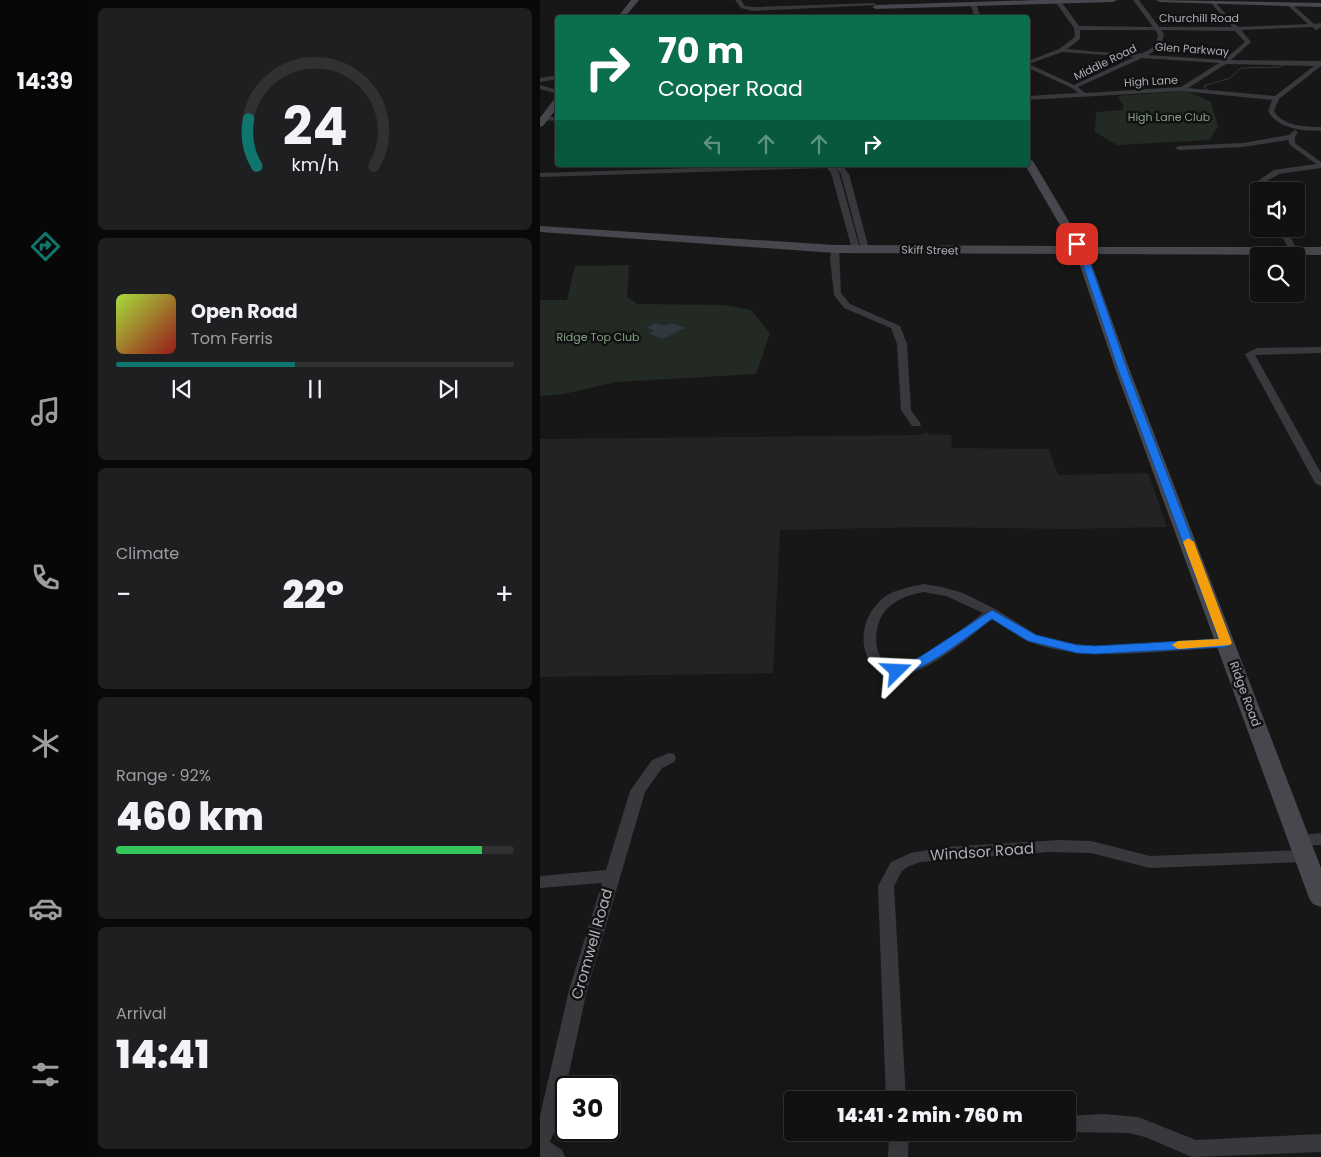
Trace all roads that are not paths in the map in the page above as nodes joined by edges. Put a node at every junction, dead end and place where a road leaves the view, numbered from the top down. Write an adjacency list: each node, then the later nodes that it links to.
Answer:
1 (635, 0): 13 (main road)
2 (738, 0): 12 (street)
3 (1114, 0): 6 (main road)
4 (1136, 0): 20 (street)
5 (1160, 0): 7 (main road)
6 (1058, 1): 9 (main road); 19 (street)
7 (1213, 2): 10 (main road); 21 (street)
8 (873, 4): 9 (main road); 12 (street); 15 (main road)
9 (973, 4): 16 (street)
10 (1290, 5): 11 (main road); 17 (street)
11 (1321, 5)
12 (772, 8): 14 (street)
13 (622, 15)
14 (772, 15)
15 (880, 15)
16 (977, 15)
17 (1313, 25): 18 (street, Churchill Road); 21 (street, Churchill Road); 22 (street)
18 (1321, 25)
19 (1077, 28): 20 (street, Churchill Road); 23 (street)
20 (1157, 29): 21 (street, Churchill Road); 24 (street, Middle Road)
21 (1237, 29): 25 (street)
22 (1321, 33)
23 (1061, 50): 24 (street, Glen Parkway); 26 (street)
24 (1142, 56): 25 (street, Glen Parkway); 32 (street, Middle Road)
25 (1225, 62): 27 (street, Glen Parkway); 33 (street)
26 (1030, 63)
27 (1321, 64): 37 (street)
28 (1030, 65): 32 (street)
29 (555, 77): 30 (street)
30 (540, 80)
31 (540, 87): 34 (street)
32 (1074, 87): 35 (street, Middle Road)
33 (1182, 90): 35 (street, High Lane); 37 (street, High Lane)
34 (555, 91)
35 (1084, 95): 36 (street, High Lane)
36 (1030, 98)
37 (1276, 98): 41 (street)
38 (555, 104): 40 (main road)
39 (555, 119): 40 (street)
40 (542, 121)
41 (1304, 128): 42 (street); 43 (street)
42 (1321, 129)
43 (1291, 137): 44 (street); 46 (street)
44 (1178, 148)
45 (1030, 164): 61 (main road, Ridge Road)
46 (1321, 165): 55 (street)
47 (726, 167): 51 (street)
48 (770, 167): 51 (street)
49 (830, 167): 57 (street)
50 (840, 167): 56 (street)
51 (715, 169): 52 (street)
52 (674, 170): 53 (street); 54 (street)
53 (540, 171)
54 (540, 175)
55 (1264, 182)
56 (852, 201): 57 (street); 60 (street)
57 (843, 202): 60 (street)
58 (540, 229): 59 (main road, Skiff Street)
59 (835, 249): 60 (main road, Skiff Street); 66 (street)
60 (860, 249): 61 (main road, Skiff Street)
61 (1081, 251): 62 (main road, Skiff Street); 69 (main road, Ridge Road)
62 (1250, 251)
63 (1305, 251): 64 (main road, Skiff Street)
64 (1321, 251)
65 (1321, 350): 67 (street)
66 (916, 424)
67 (1321, 483)
68 (992, 613): 68 (street); 69 (street)
69 (1226, 643): 72 (main road, Ridge Road)
70 (669, 758): 73 (street, Cromwell Road)
71 (1321, 839): 72 (street, Windsor Road)
72 (1302, 848): 75 (main road, Ridge Road); 76 (street, Windsor Road)
73 (611, 876): 74 (street); 79 (street, Cromwell Road)
74 (540, 882)
75 (1321, 898)
76 (896, 1091)
77 (1076, 1124): 80 (street)
78 (899, 1141): 83 (street)
79 (540, 1142)
80 (1321, 1143)
81 (540, 1147): 82 (street)
82 (555, 1157)
83 (898, 1157)

